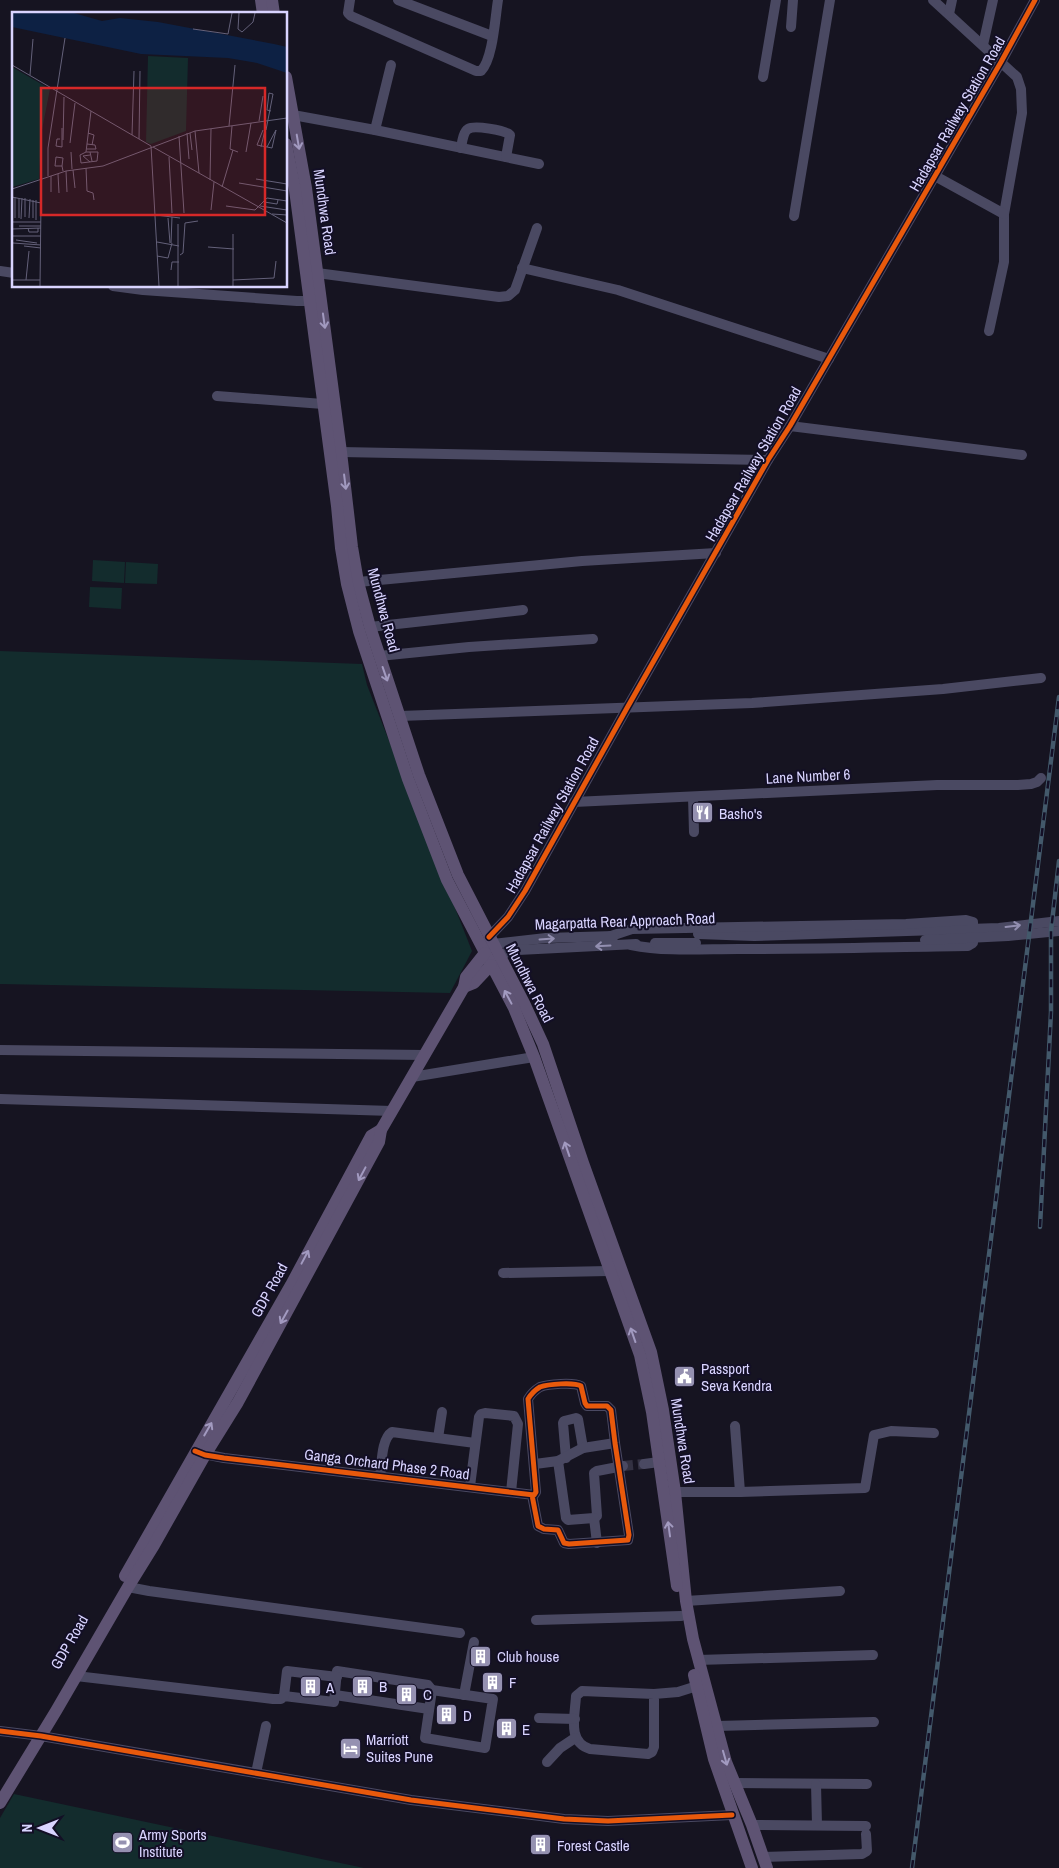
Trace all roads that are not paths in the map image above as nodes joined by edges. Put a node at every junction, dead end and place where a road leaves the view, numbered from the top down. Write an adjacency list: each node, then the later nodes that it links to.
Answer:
1 (350, 0): 13 (street)
2 (398, 0): 13 (street)
3 (498, 0): 13 (street)
4 (776, 0): 17 (street)
5 (793, 0): 12 (street)
6 (830, 0): 27 (street)
7 (933, 0): 11 (street)
8 (952, 0): 11 (street)
9 (993, 0): 14 (street)
10 (1035, 0): 15 (street, Hadapsar Railway Station Road)
11 (949, 14): 14 (street)
12 (791, 27)
13 (492, 36)
14 (983, 45): 15 (street)
15 (1001, 62): 25 (street, Hadapsar Railway Station Road); 26 (street)
16 (391, 65): 20 (street)
17 (763, 77)
18 (288, 88): 19 (main road, Mundhwa Road)
19 (293, 115): 20 (street); 30 (main road, Mundhwa Road, one-way to 30)
20 (375, 130): 21 (street)
21 (461, 148): 23 (street); 23 (street)
22 (288, 154): 32 (main road, Mundhwa Road)
23 (506, 157): 24 (street)
24 (539, 164)
25 (935, 176): 26 (street); 34 (street, Hadapsar Railway Station Road)
26 (1004, 214): 33 (street)
27 (794, 216)
28 (537, 228): 29 (street)
29 (522, 268): 30 (street); 34 (street)
30 (317, 273): 32 (main road, Mundhwa Road)
31 (129, 288): 32 (street)
32 (315, 301): 36 (main road, Mundhwa Road); 38 (main road, Mundhwa Road, one-way to 38)
33 (989, 331)
34 (829, 359): 37 (street, Hadapsar Railway Station Road)
35 (217, 396): 36 (street)
36 (323, 404): 44 (main road, Mundhwa Road)
37 (790, 426): 39 (street); 40 (street, Hadapsar Railway Station Road)
38 (341, 452): 40 (street); 42 (main road, Mundhwa Road, one-way to 42)
39 (1022, 455)
40 (768, 460): 41 (street, Hadapsar Railway Station Road)
41 (716, 554): 42 (street); 48 (street, Hadapsar Railway Station Road)
42 (358, 582): 44 (main road, Mundhwa Road)
43 (523, 610): 44 (street)
44 (368, 634): 46 (main road, Mundhwa Road); 58 (main road, Mundhwa Road)
45 (593, 639): 46 (street)
46 (379, 656): 49 (main road, Mundhwa Road, one-way to 49)
47 (1041, 678): 48 (street)
48 (627, 708): 49 (street); 52 (street, Hadapsar Railway Station Road)
49 (400, 716): 58 (main road, Mundhwa Road)
50 (1041, 778): 51 (street, Lane Number 6)
51 (693, 797): 52 (street, Lane Number 6); 53 (street)
52 (574, 802): 58 (street, Hadapsar Railway Station Road)
53 (694, 832)
54 (1059, 921): 57 (street, Magarpatta Rear Approach Road, one-way to 54)
55 (1059, 931): 57 (street, Magarpatta Rear Approach Road)
56 (608, 937): 57 (street, Magarpatta Rear Approach Road); 58 (street, Magarpatta Rear Approach Road, one-way to 56); 59 (street)
57 (668, 938): 59 (street, Magarpatta Rear Approach Road)
58 (489, 945): 60 (main road, Mundhwa Road); 61 (main road)
59 (631, 945): 60 (street, Magarpatta Rear Approach Road, one-way to 60)
60 (495, 961): 61 (main road, Magarpatta Rear Approach Road); 64 (main road, Mundhwa Road, one-way to 60); 68 (main road, Mundhwa Road)
61 (464, 987): 63 (main road, GDP Road)
62 (0, 1050): 63 (street)
63 (425, 1055): 65 (main road, GDP Road)
64 (534, 1057): 65 (street); 68 (main road, Mundhwa Road)
65 (412, 1077): 67 (main road, GDP Road)
66 (0, 1099): 67 (street)
67 (392, 1111): 79 (main road, GDP Road)
68 (564, 1123): 69 (main road, Mundhwa Road, one-way to 68); 71 (main road, Mundhwa Road)
69 (609, 1271): 70 (street); 71 (main road, Mundhwa Road, one-way to 69)
70 (503, 1273)
71 (645, 1354): 81 (main road, Mundhwa Road); 88 (main road, Mundhwa Road)
72 (442, 1412): 75 (street)
73 (735, 1426): 89 (street)
74 (934, 1433): 89 (street)
75 (438, 1438): 76 (street, Ganga Orchard Phase 2 Road); 85 (street, Ganga Orchard Phase 2 Road)
76 (475, 1443): 86 (street, Ganga Orchard Phase 2 Road); 87 (street, Ganga Orchard Phase 2 Road)
77 (615, 1444): 78 (street); 82 (street); 84 (street)
78 (583, 1448): 80 (street); 80 (street)
79 (200, 1453): 85 (street, Ganga Orchard Phase 2 Road); 93 (main road); 117 (main road, GDP Road)
80 (562, 1459): 82 (street); 91 (street)
81 (659, 1462): 83 (street); 88 (main road, Mundhwa Road)
82 (535, 1464): 90 (street)
83 (644, 1464)
84 (621, 1466): 91 (street); 92 (street)
85 (380, 1476): 86 (street, Ganga Orchard Phase 2 Road)
86 (470, 1486): 87 (street, Ganga Orchard Phase 2 Road)
87 (511, 1492): 90 (street, Ganga Orchard Phase 2 Road)
88 (669, 1492): 89 (street); 95 (main road, Mundhwa Road); 96 (main road, Mundhwa Road, one-way to 88)
89 (740, 1492)
90 (532, 1495): 92 (street)
91 (594, 1518): 92 (street)
92 (597, 1543)
93 (128, 1587): 98 (street); 102 (main road)
94 (840, 1592): 95 (street)
95 (686, 1601): 101 (main road, Mundhwa Road)
96 (681, 1616): 97 (street); 104 (main road, Mundhwa Road)
97 (536, 1620)
98 (460, 1632)
99 (474, 1642): 108 (street)
100 (872, 1655): 101 (street)
101 (698, 1660): 115 (main road, Mundhwa Road)
102 (76, 1676): 109 (street); 117 (main road)
103 (337, 1677): 105 (street); 107 (street); 109 (street)
104 (697, 1686): 106 (street); 126 (main road, Mundhwa Road)
105 (432, 1690): 108 (street); 110 (street)
106 (654, 1694): 112 (street); 118 (street)
107 (335, 1695): 109 (street); 110 (street)
108 (464, 1695): 110 (street)
109 (284, 1696)
110 (429, 1709)
111 (539, 1718): 112 (street)
112 (575, 1719): 118 (street)
113 (874, 1722): 115 (street)
114 (266, 1726): 120 (street)
115 (717, 1726): 121 (main road, Mundhwa Road, one-way to 121)
116 (0, 1731): 117 (street)
117 (37, 1736): 120 (street); 124 (main road, GDP Road); 125 (main road)
118 (575, 1738): 119 (street)
119 (547, 1762)
120 (256, 1773): 126 (street)
121 (734, 1784): 122 (street); 127 (main road, Mundhwa Road)
122 (816, 1784): 123 (street); 128 (street)
123 (867, 1784)
124 (0, 1789)
125 (0, 1803)
126 (732, 1815): 129 (main road, Mundhwa Road)
127 (750, 1821): 128 (street); 129 (main road, Mundhwa Road)
128 (817, 1825): 129 (street)
129 (761, 1865)

